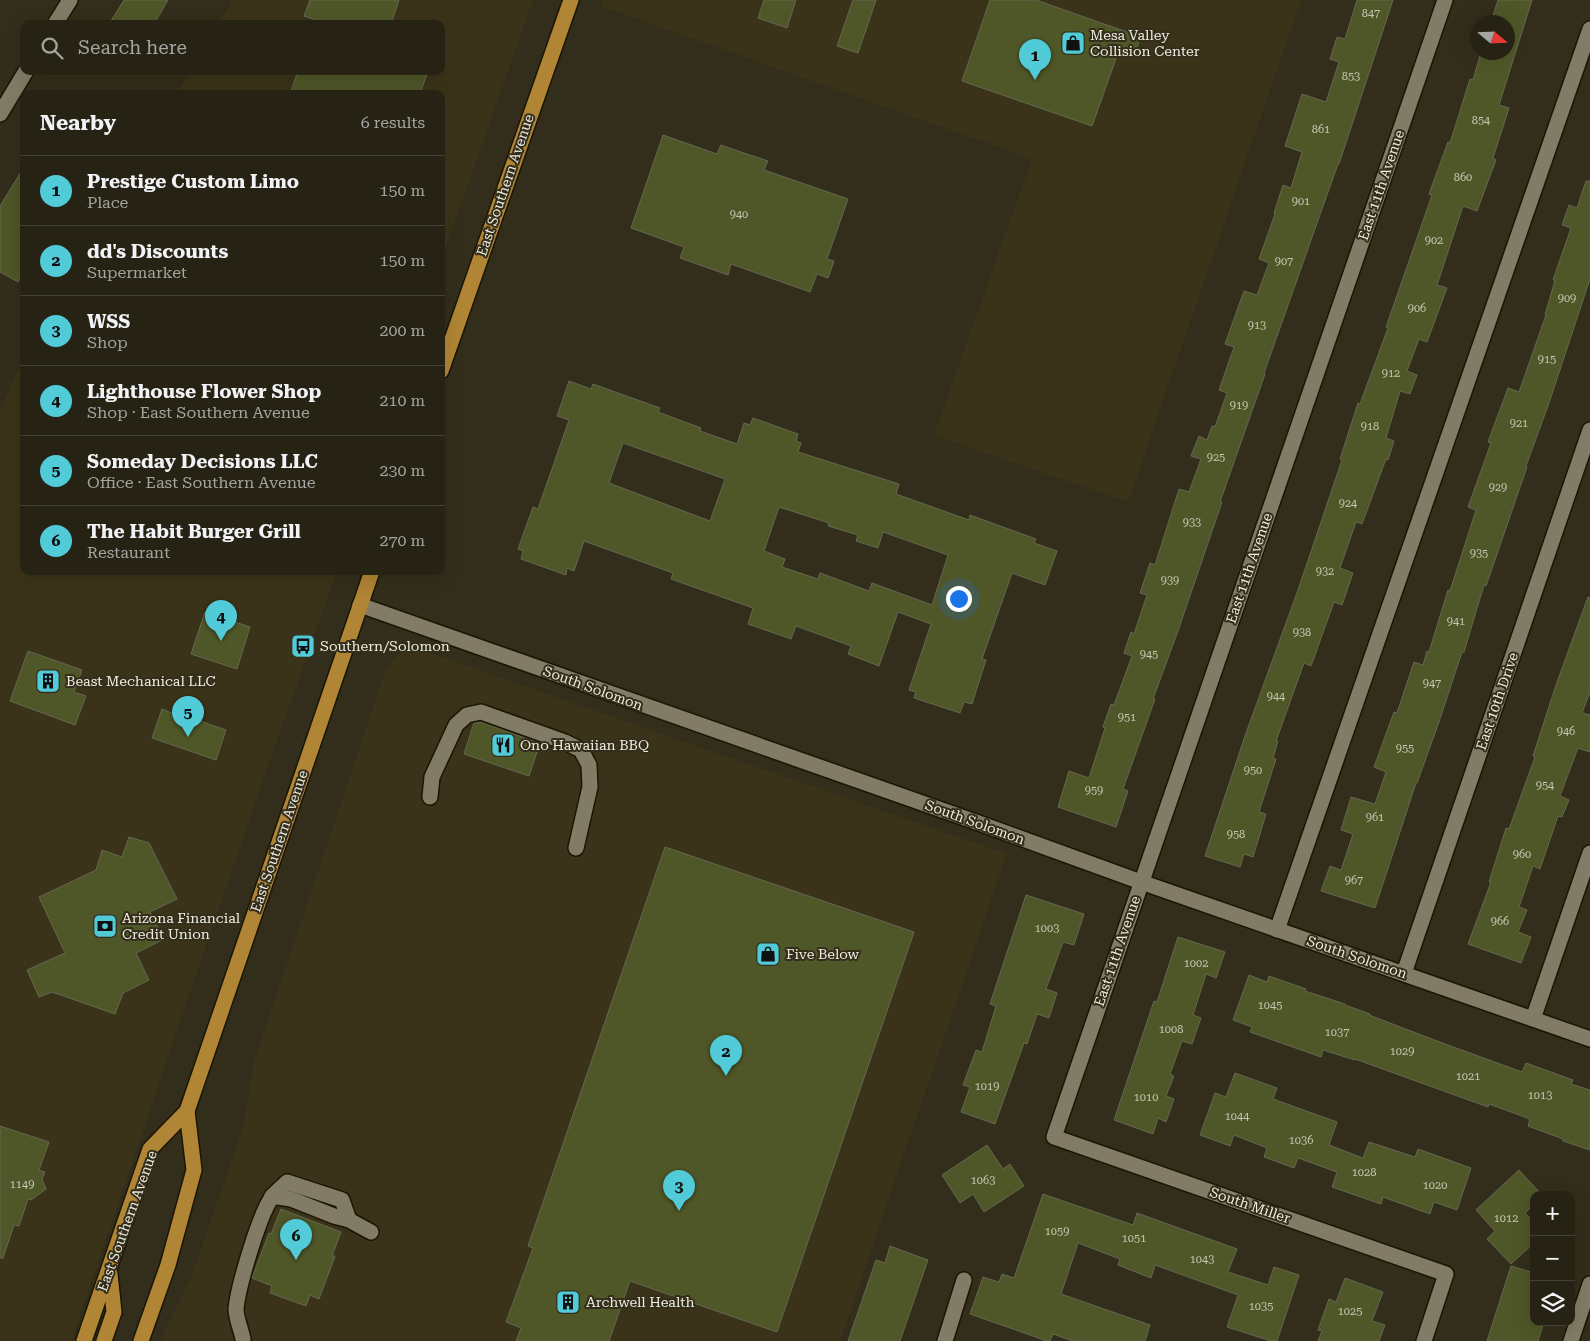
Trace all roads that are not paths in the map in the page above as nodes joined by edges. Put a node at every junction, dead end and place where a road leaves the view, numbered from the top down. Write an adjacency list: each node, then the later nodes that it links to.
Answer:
1 (70, 0): 4 (street)
2 (571, 0): 8 (main road, East Southern Avenue)
3 (1445, 0): 15 (street, East 11th Avenue)
4 (58, 20)
5 (1590, 28): 16 (street)
6 (24, 75): 7 (street)
7 (0, 114)
8 (445, 360)
9 (1590, 430): 17 (street, East 10th Drive)
10 (371, 575): 11 (main road, East Southern Avenue)
11 (360, 605): 15 (street, South Solomon); 20 (main road, East Southern Avenue)
12 (430, 797): 13 (street)
13 (576, 848)
14 (1590, 853): 18 (street)
15 (1141, 882): 16 (street, South Solomon); 21 (street, East 11th Avenue)
16 (1277, 930): 17 (street, South Solomon)
17 (1404, 973): 18 (street, South Solomon)
18 (1533, 1019): 19 (street, South Solomon)
19 (1590, 1039)
20 (187, 1111): 23 (main road, East Southern Avenue); 29 (main road, East Southern Avenue)
21 (1054, 1137): 31 (street, South Miller)
22 (371, 1232): 26 (street)
23 (110, 1267): 27 (main road, East Southern Avenue); 28 (main road)
24 (964, 1280): 30 (street)
25 (1590, 1284): 32 (street)
26 (243, 1338)
27 (84, 1341)
28 (104, 1341)
29 (141, 1341)
30 (945, 1341)
31 (1424, 1341)
32 (1571, 1341)

